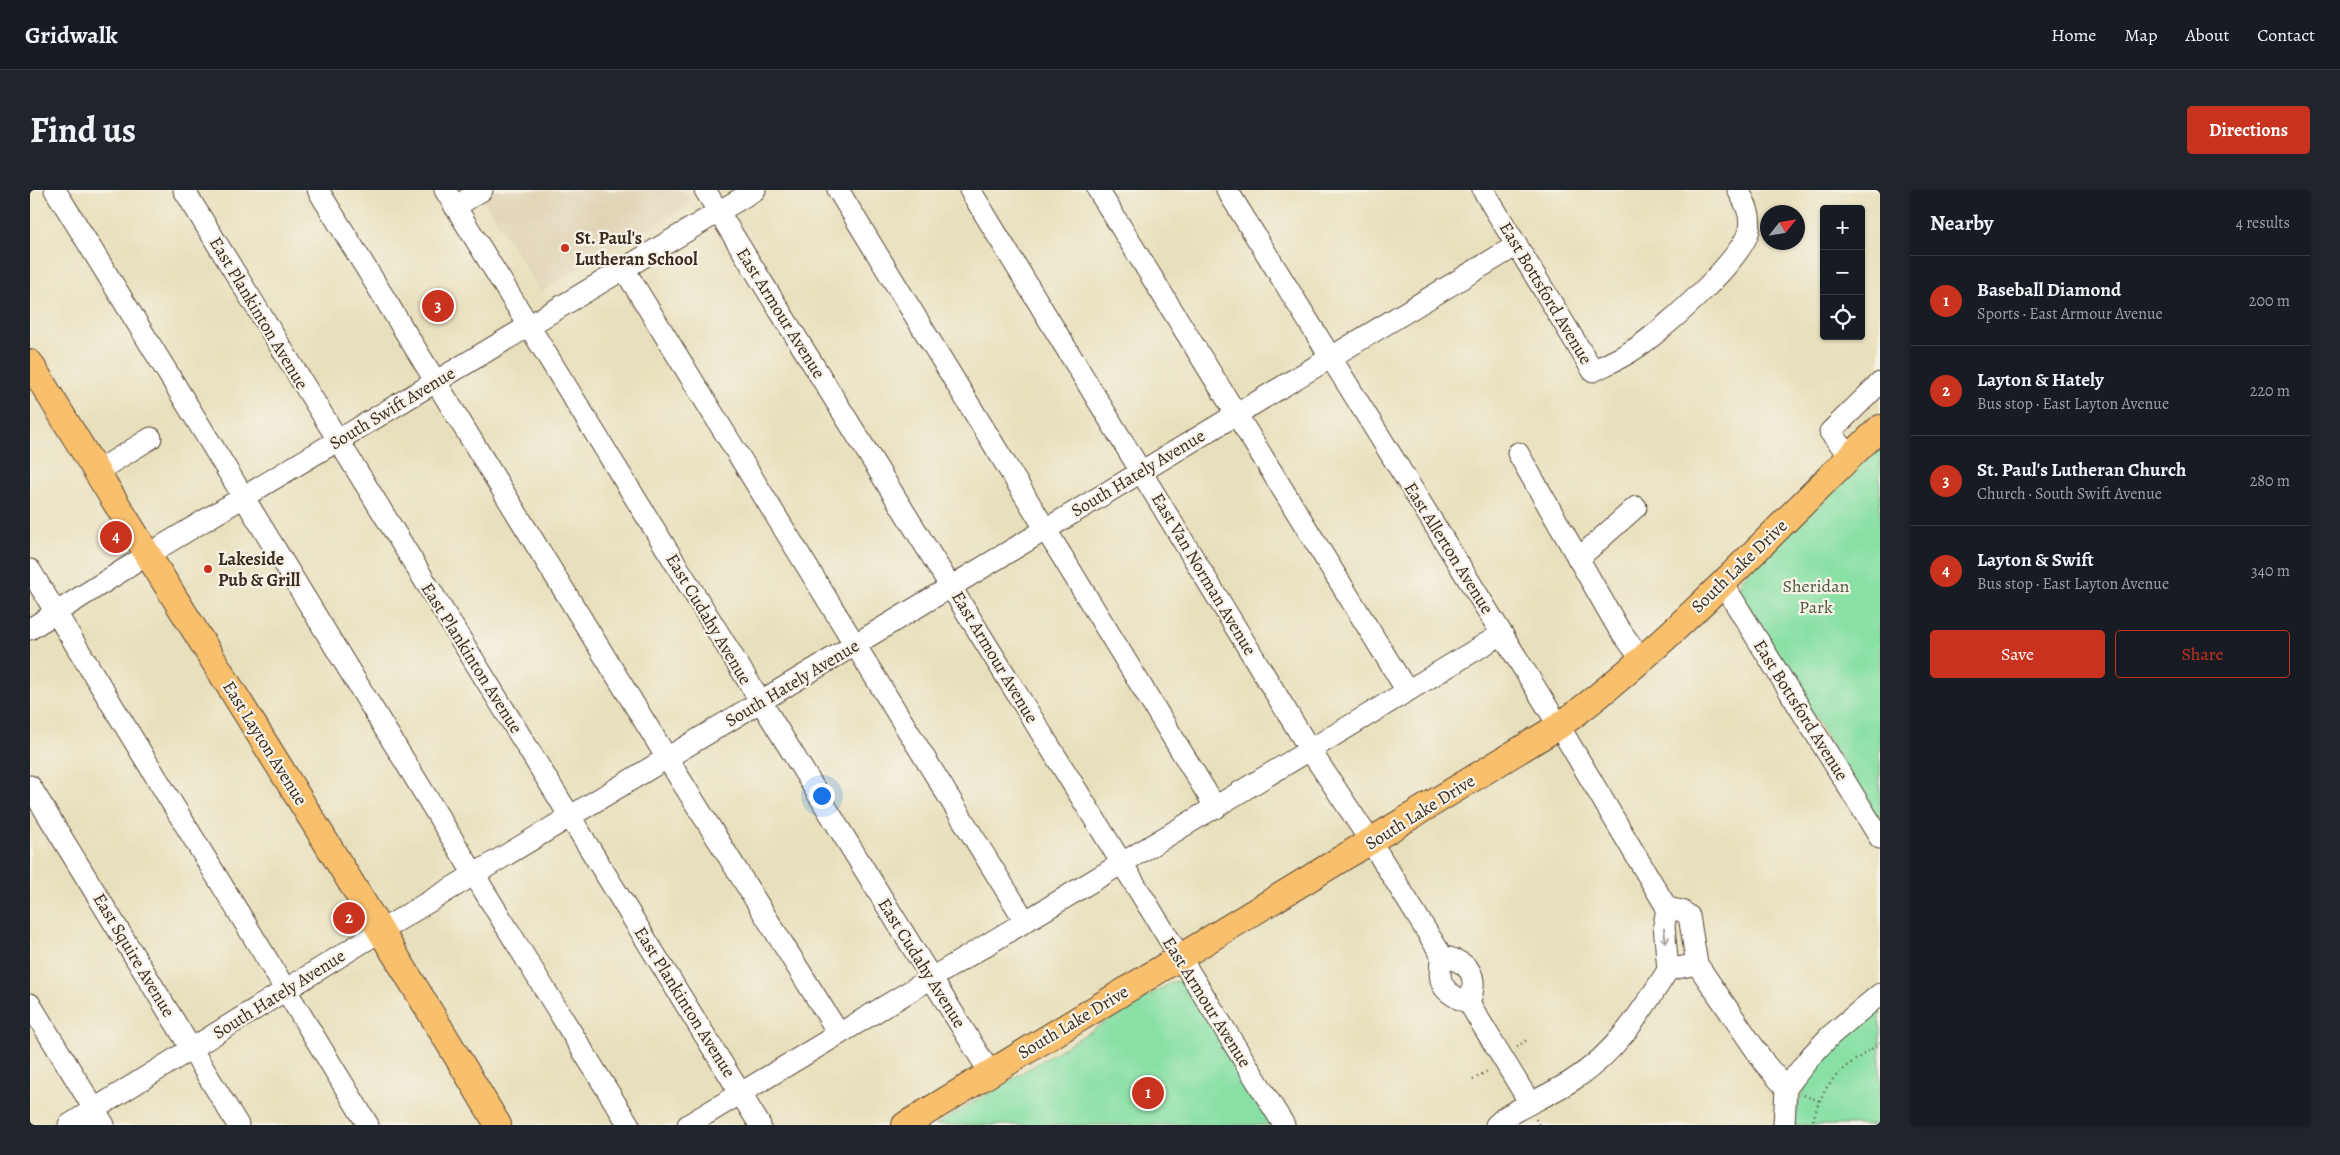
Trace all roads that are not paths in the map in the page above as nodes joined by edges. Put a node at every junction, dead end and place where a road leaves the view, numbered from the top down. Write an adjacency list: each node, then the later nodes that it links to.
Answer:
1 (55, 190): 30 (street)
2 (184, 190): 25 (street, East Plankinton Avenue)
3 (318, 190): 20 (street)
4 (482, 190): 13 (street)
5 (705, 190): 14 (street, East Armour Avenue)
6 (755, 190): 14 (street, South Swift Avenue)
7 (838, 190): 32 (street)
8 (970, 190): 28 (street, East Van Norman Avenue)
9 (1098, 190): 22 (street)
10 (1227, 190): 18 (street, East Allerton Avenue)
11 (1483, 190): 15 (street, East Bottsford Avenue)
12 (1738, 190): 15 (street, East Bottsford Avenue)
13 (450, 198): 17 (street, East Cudahy Avenue)
14 (718, 212): 16 (street, South Swift Avenue); 37 (street, East Armour Avenue)
15 (1517, 245): 18 (street, South Hately Avenue)
16 (624, 269): 17 (street, South Swift Avenue); 41 (street)
17 (530, 325): 20 (street, South Swift Avenue); 44 (street, East Cudahy Avenue)
18 (1331, 358): 22 (street, South Hately Avenue); 40 (street, East Allerton Avenue)
19 (30, 363): 29 (main road, East Layton Avenue)
20 (436, 382): 25 (street, South Swift Avenue); 47 (street)
21 (1880, 383): 27 (street)
22 (1238, 414): 28 (street, South Hately Avenue); 43 (street)
23 (1880, 428): 27 (main road, South Lake Drive)
24 (152, 438): 29 (street)
25 (337, 441): 30 (street, South Swift Avenue); 50 (street, East Plankinton Avenue)
26 (1518, 453): 34 (street)
27 (1850, 456): 36 (main road, South Lake Drive)
28 (1141, 471): 32 (street, South Hately Avenue); 46 (street, East Van Norman Avenue)
29 (96, 472): 33 (main road, East Layton Avenue)
30 (245, 497): 33 (street, South Swift Avenue); 54 (street)
31 (1636, 507): 34 (street)
32 (1045, 529): 37 (street, South Hately Avenue); 49 (street)
33 (147, 555): 38 (street, South Swift Avenue); 57 (main road, East Layton Avenue)
34 (1578, 559): 42 (street)
35 (30, 570): 38 (street)
36 (1722, 582): 42 (main road, South Lake Drive); 51 (street, East Bottsford Avenue)
37 (951, 586): 41 (street, South Hately Avenue); 53 (street, East Armour Avenue)
38 (56, 612): 39 (street, South Swift Avenue); 63 (street)
39 (30, 629)
40 (1502, 634): 43 (street); 45 (street, East Allerton Avenue)
41 (854, 645): 44 (street, South Hately Avenue); 56 (street)
42 (1642, 660): 45 (main road, South Lake Drive)
43 (1407, 691): 46 (street)
44 (760, 702): 47 (street, South Hately Avenue); 62 (street, East Cudahy Avenue)
45 (1559, 726): 52 (main road, South Lake Drive); 55 (street, East Allerton Avenue)
46 (1310, 750): 49 (street); 52 (street, East Van Norman Avenue)
47 (667, 758): 50 (street, South Hately Avenue); 67 (street)
48 (30, 786): 68 (street, East Squire Avenue)
49 (1216, 808): 53 (street)
50 (572, 817): 54 (street, South Hately Avenue); 71 (street, East Plankinton Avenue)
51 (1880, 838)
52 (1371, 842): 58 (street, East Van Norman Avenue); 59 (main road, South Lake Drive)
53 (1122, 865): 56 (street); 59 (street, East Armour Avenue)
54 (472, 876): 57 (street, South Hately Avenue); 78 (street)
55 (1667, 908): 60 (street); 61 (street, one-way to 61)
56 (1026, 921): 62 (street)
57 (382, 930): 63 (street, South Hately Avenue); 77 (main road, East Layton Avenue)
58 (1442, 956): 65 (street); 65 (street)
59 (1180, 958): 69 (main road, South Lake Drive); 82 (street, East Armour Avenue)
60 (1697, 964): 61 (street); 70 (street)
61 (1668, 970): 72 (street)
62 (931, 978): 67 (street); 69 (street, East Cudahy Avenue)
63 (284, 990): 68 (street, South Hately Avenue); 76 (street)
64 (1880, 994): 70 (street)
65 (1469, 1003): 72 (street)
66 (30, 1004): 73 (street)
67 (839, 1034): 71 (street)
68 (191, 1049): 73 (street, South Hately Avenue); 75 (street, East Squire Avenue)
69 (990, 1072): 81 (main road, South Lake Drive)
70 (1786, 1088): 84 (street)
71 (741, 1093): 79 (street); 80 (street, East Plankinton Avenue)
72 (1530, 1103): 83 (street)
73 (99, 1117): 74 (street, South Hately Avenue)
74 (69, 1125)
75 (238, 1125)
76 (368, 1125)
77 (498, 1125)
78 (629, 1125)
79 (688, 1125)
80 (760, 1125)
81 (905, 1125)
82 (1284, 1125)
83 (1496, 1125)
84 (1784, 1125)

